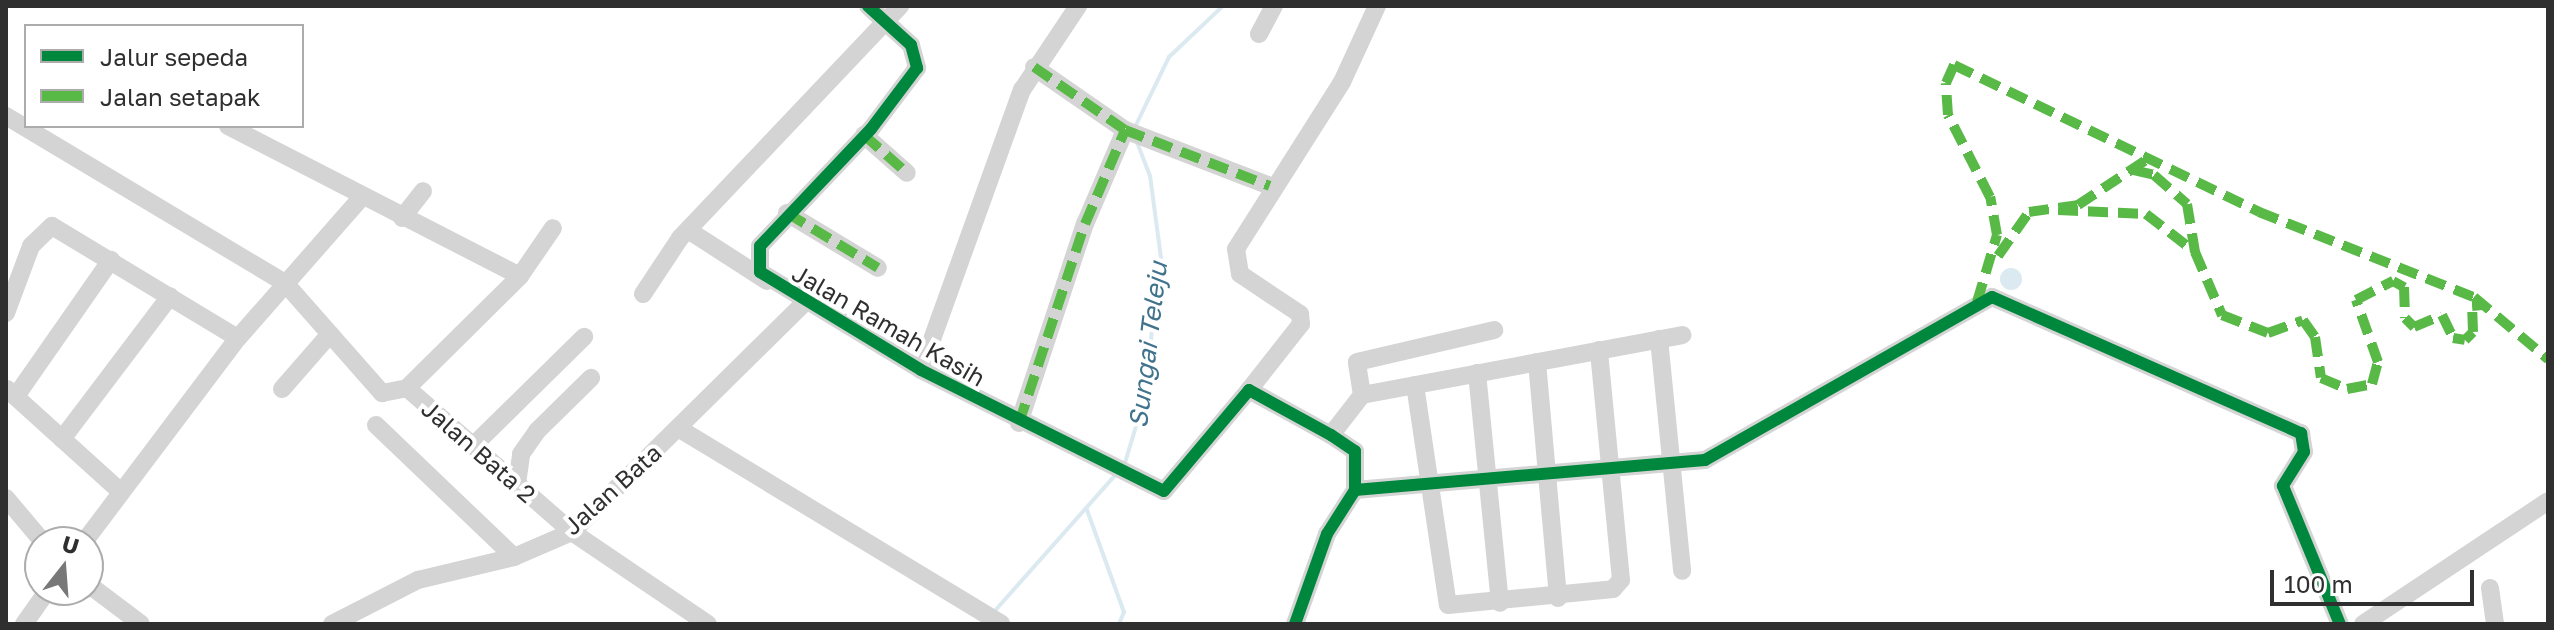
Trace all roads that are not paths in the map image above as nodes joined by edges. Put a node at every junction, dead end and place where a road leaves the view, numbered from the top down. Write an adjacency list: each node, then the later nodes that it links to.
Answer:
1 (868, 6): 5 (street, Jalan Ramah Kasih)
2 (1078, 6): 7 (street)
3 (1274, 6): 6 (street)
4 (1377, 6): 15 (street)
5 (893, 12): 13 (street, Jalan Ramah Kasih); 21 (street)
6 (1259, 34)
7 (1034, 67): 12 (street); 39 (street)
8 (6, 116): 9 (street, Jalan Bata 2)
9 (24, 127)
10 (26, 128): 26 (street, Jalan Bata 2)
11 (232, 128): 17 (street)
12 (1133, 133): 15 (street); 48 (street)
13 (864, 135): 14 (street); 18 (street, Jalan Ramah Kasih)
14 (907, 173)
15 (1270, 186): 45 (street)
16 (423, 191): 19 (street)
17 (361, 198): 19 (street); 26 (street)
18 (787, 213): 23 (street); 25 (street, Jalan Ramah Kasih)
19 (402, 218): 24 (street)
20 (553, 228): 24 (street)
21 (688, 230): 25 (street); 27 (street)
22 (111, 260): 28 (street); 30 (street); 46 (street)
23 (878, 268)
24 (520, 276): 43 (street)
25 (767, 281): 29 (street, Jalan Ramah Kasih)
26 (285, 283): 32 (street, Jalan Bata 2); 35 (street)
27 (643, 294)
28 (170, 296): 35 (street); 52 (street)
29 (804, 303): 39 (street, Jalan Ramah Kasih); 50 (street, Jalan Bata)
30 (6, 313)
31 (1494, 330): 47 (street)
32 (330, 334): 43 (street, Jalan Bata 2); 44 (street)
33 (1682, 335): 36 (street)
34 (584, 337): 53 (street)
35 (238, 338): 62 (street)
36 (1659, 339): 37 (street); 55 (street)
37 (1599, 350): 38 (street); 56 (street)
38 (1537, 362): 40 (street); 57 (street)
39 (921, 370): 48 (street, Jalan Ramah Kasih)
40 (1477, 373): 42 (street); 58 (street)
41 (591, 378): 59 (street)
42 (1415, 385): 47 (street); 60 (street)
43 (407, 388): 53 (street, Jalan Bata 2)
44 (282, 389)
45 (1249, 390): 48 (street, Jalan Ramah Kasih); 51 (street)
46 (11, 392): 52 (street)
47 (1357, 402): 51 (street); 54 (street)
48 (1019, 423)
49 (376, 425): 68 (street)
50 (678, 428): 67 (street, Jalan Bata); 75 (street)
51 (1331, 435): 54 (street)
52 (62, 439): 62 (street)
53 (473, 446): 59 (street, Jalan Bata 2)
54 (1355, 451): 61 (street)
55 (1670, 464): 56 (street); 69 (street); 81 (street)
56 (1610, 470): 57 (street); 72 (street)
57 (1547, 476): 58 (street); 72 (street)
58 (1488, 481): 60 (street); 73 (street)
59 (517, 484): 67 (street, Jalan Bata 2)
60 (1426, 488): 61 (street); 73 (street)
61 (1355, 490): 80 (street)
62 (121, 492): 66 (street)
63 (6, 498): 65 (street)
64 (2548, 501): 82 (street)
65 (30, 526)
66 (96, 526)
67 (572, 532): 68 (street, Jalan Bata); 79 (street, Jalan Bata 2)
68 (514, 557): 78 (street, Jalan Bata)
69 (1682, 571)
70 (2490, 588): 83 (street)
71 (104, 596): 77 (street)
72 (1558, 598): 73 (street)
73 (1500, 603)
74 (37, 606): 76 (street)
75 (1000, 622)
76 (24, 624)
77 (141, 624)
78 (332, 624)
79 (708, 624)
80 (1295, 624)
81 (2340, 624)
82 (2363, 624)
83 (2495, 624)

